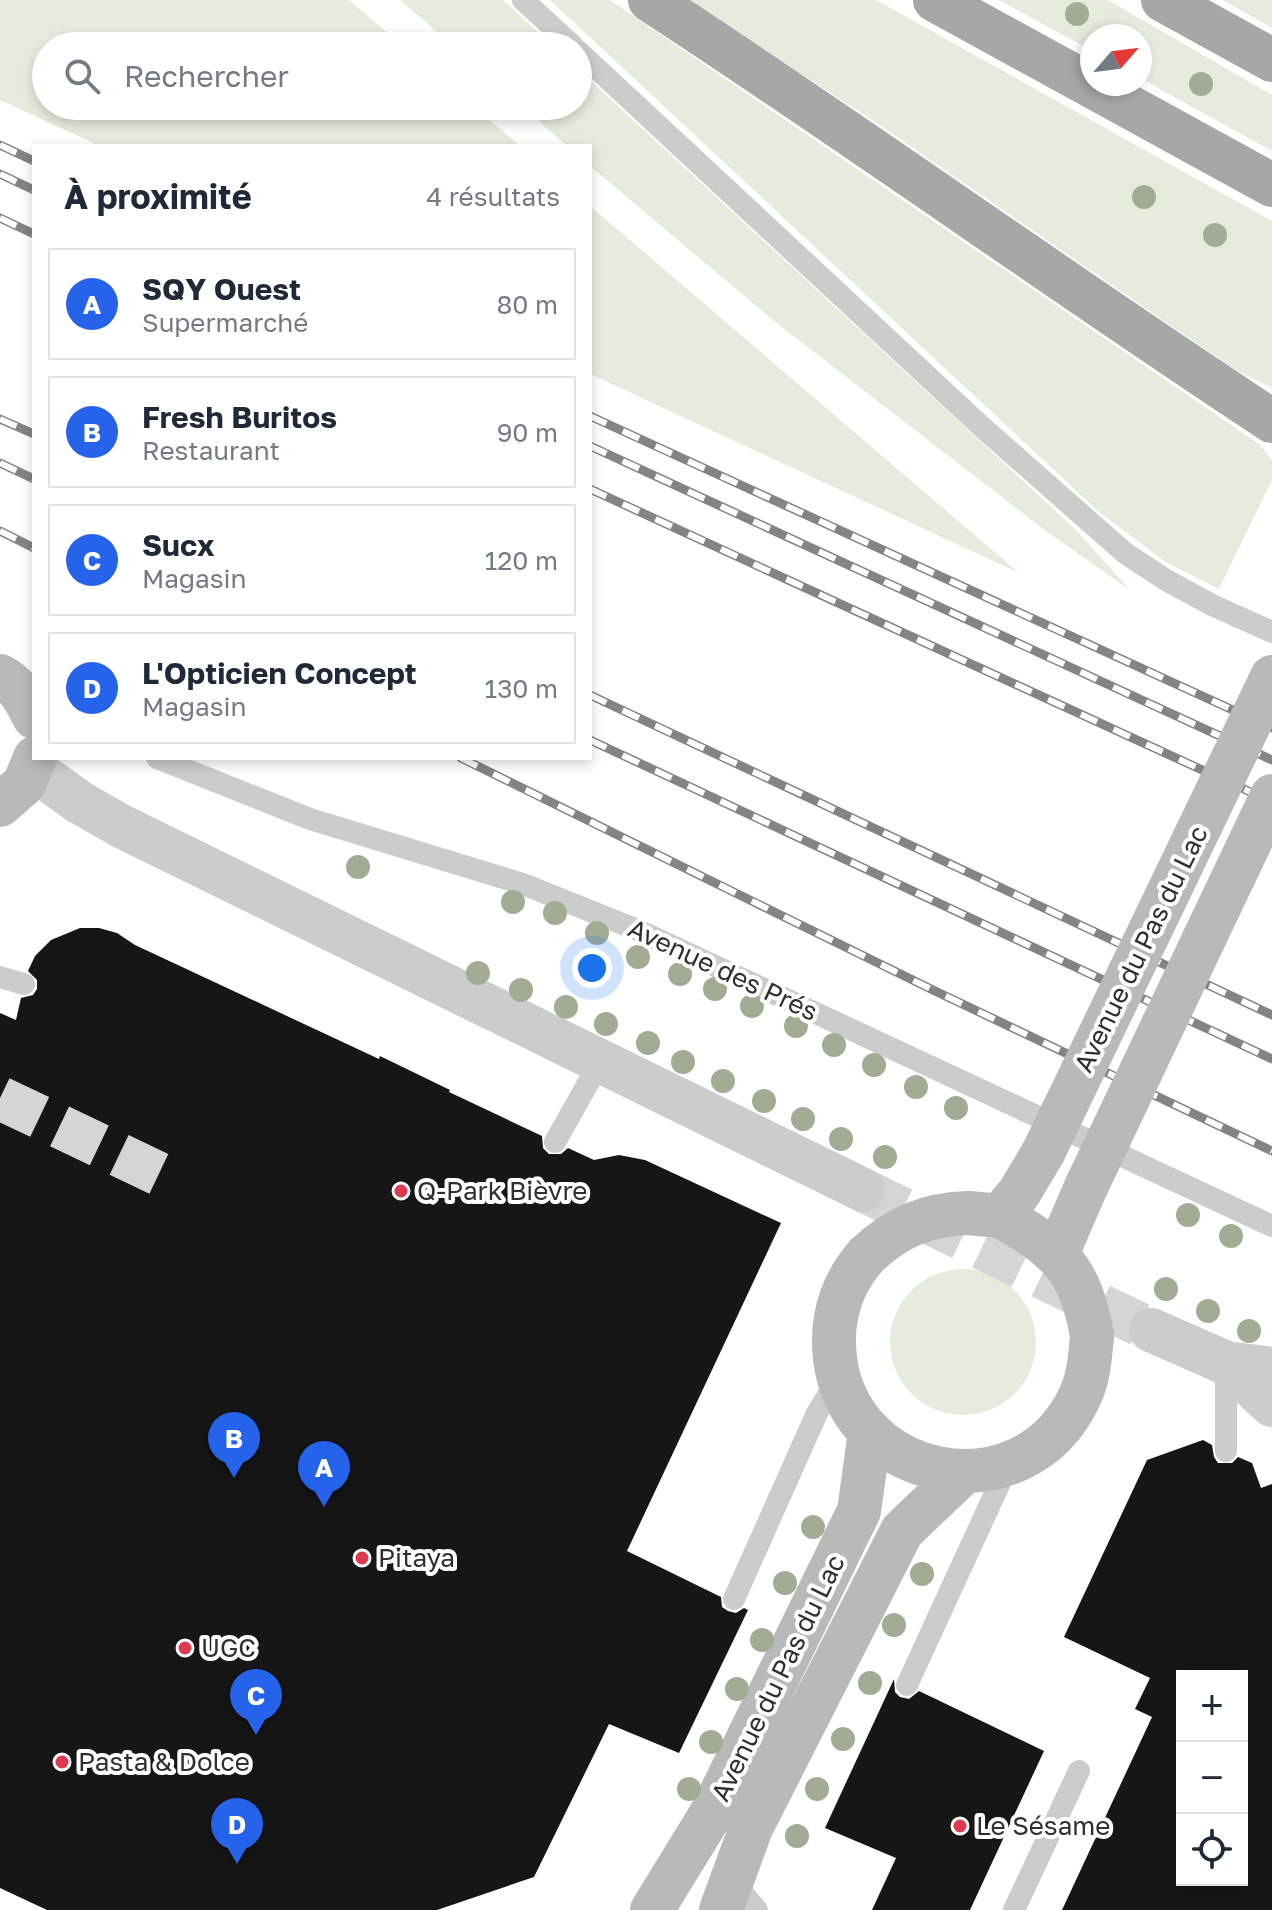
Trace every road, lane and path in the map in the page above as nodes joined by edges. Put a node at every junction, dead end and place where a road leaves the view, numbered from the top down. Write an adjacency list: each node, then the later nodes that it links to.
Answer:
1 (523, 0): 5 (lane)
2 (650, 0): 9 (main road)
3 (935, 0): 8 (main road)
4 (1163, 0): 6 (main road)
5 (558, 32)
6 (1272, 60)
7 (592, 64): 10 (lane)
8 (1272, 185)
9 (1272, 421)
10 (1272, 632)
11 (0, 676): 13 (main road)
12 (1272, 677): 23 (main road, Avenue du Pas du Lac, bridge)
13 (32, 713)
14 (162, 760): 24 (lane, Avenue des Prés)
15 (34, 763): 17 (main road); 20 (street)
16 (1272, 796): 25 (main road, Avenue du Pas du Lac, bridge)
17 (0, 805)
18 (0, 977): 19 (lane)
19 (24, 984)
20 (600, 1062): 21 (lane); 22 (street)
21 (555, 1142)
22 (863, 1190)
23 (1000, 1216): 25 (main road, bridge); 29 (main road, bridge)
24 (1272, 1226)
25 (1057, 1254): 33 (main road, bridge)
26 (1151, 1330): 27 (street)
27 (1226, 1363): 28 (street); 30 (street); 32 (lane)
28 (1272, 1369)
29 (838, 1379): 31 (main road); 35 (lane)
30 (1272, 1405)
31 (870, 1432): 34 (main road); 39 (main road, Avenue du Pas du Lac)
32 (1226, 1451)
33 (1009, 1463): 34 (main road); 36 (lane)
34 (964, 1472): 38 (main road, Avenue du Pas du Lac)
35 (734, 1599)
36 (907, 1685)
37 (1079, 1771): 40 (lane)
38 (736, 1900)
39 (652, 1910)
40 (1014, 1910)

